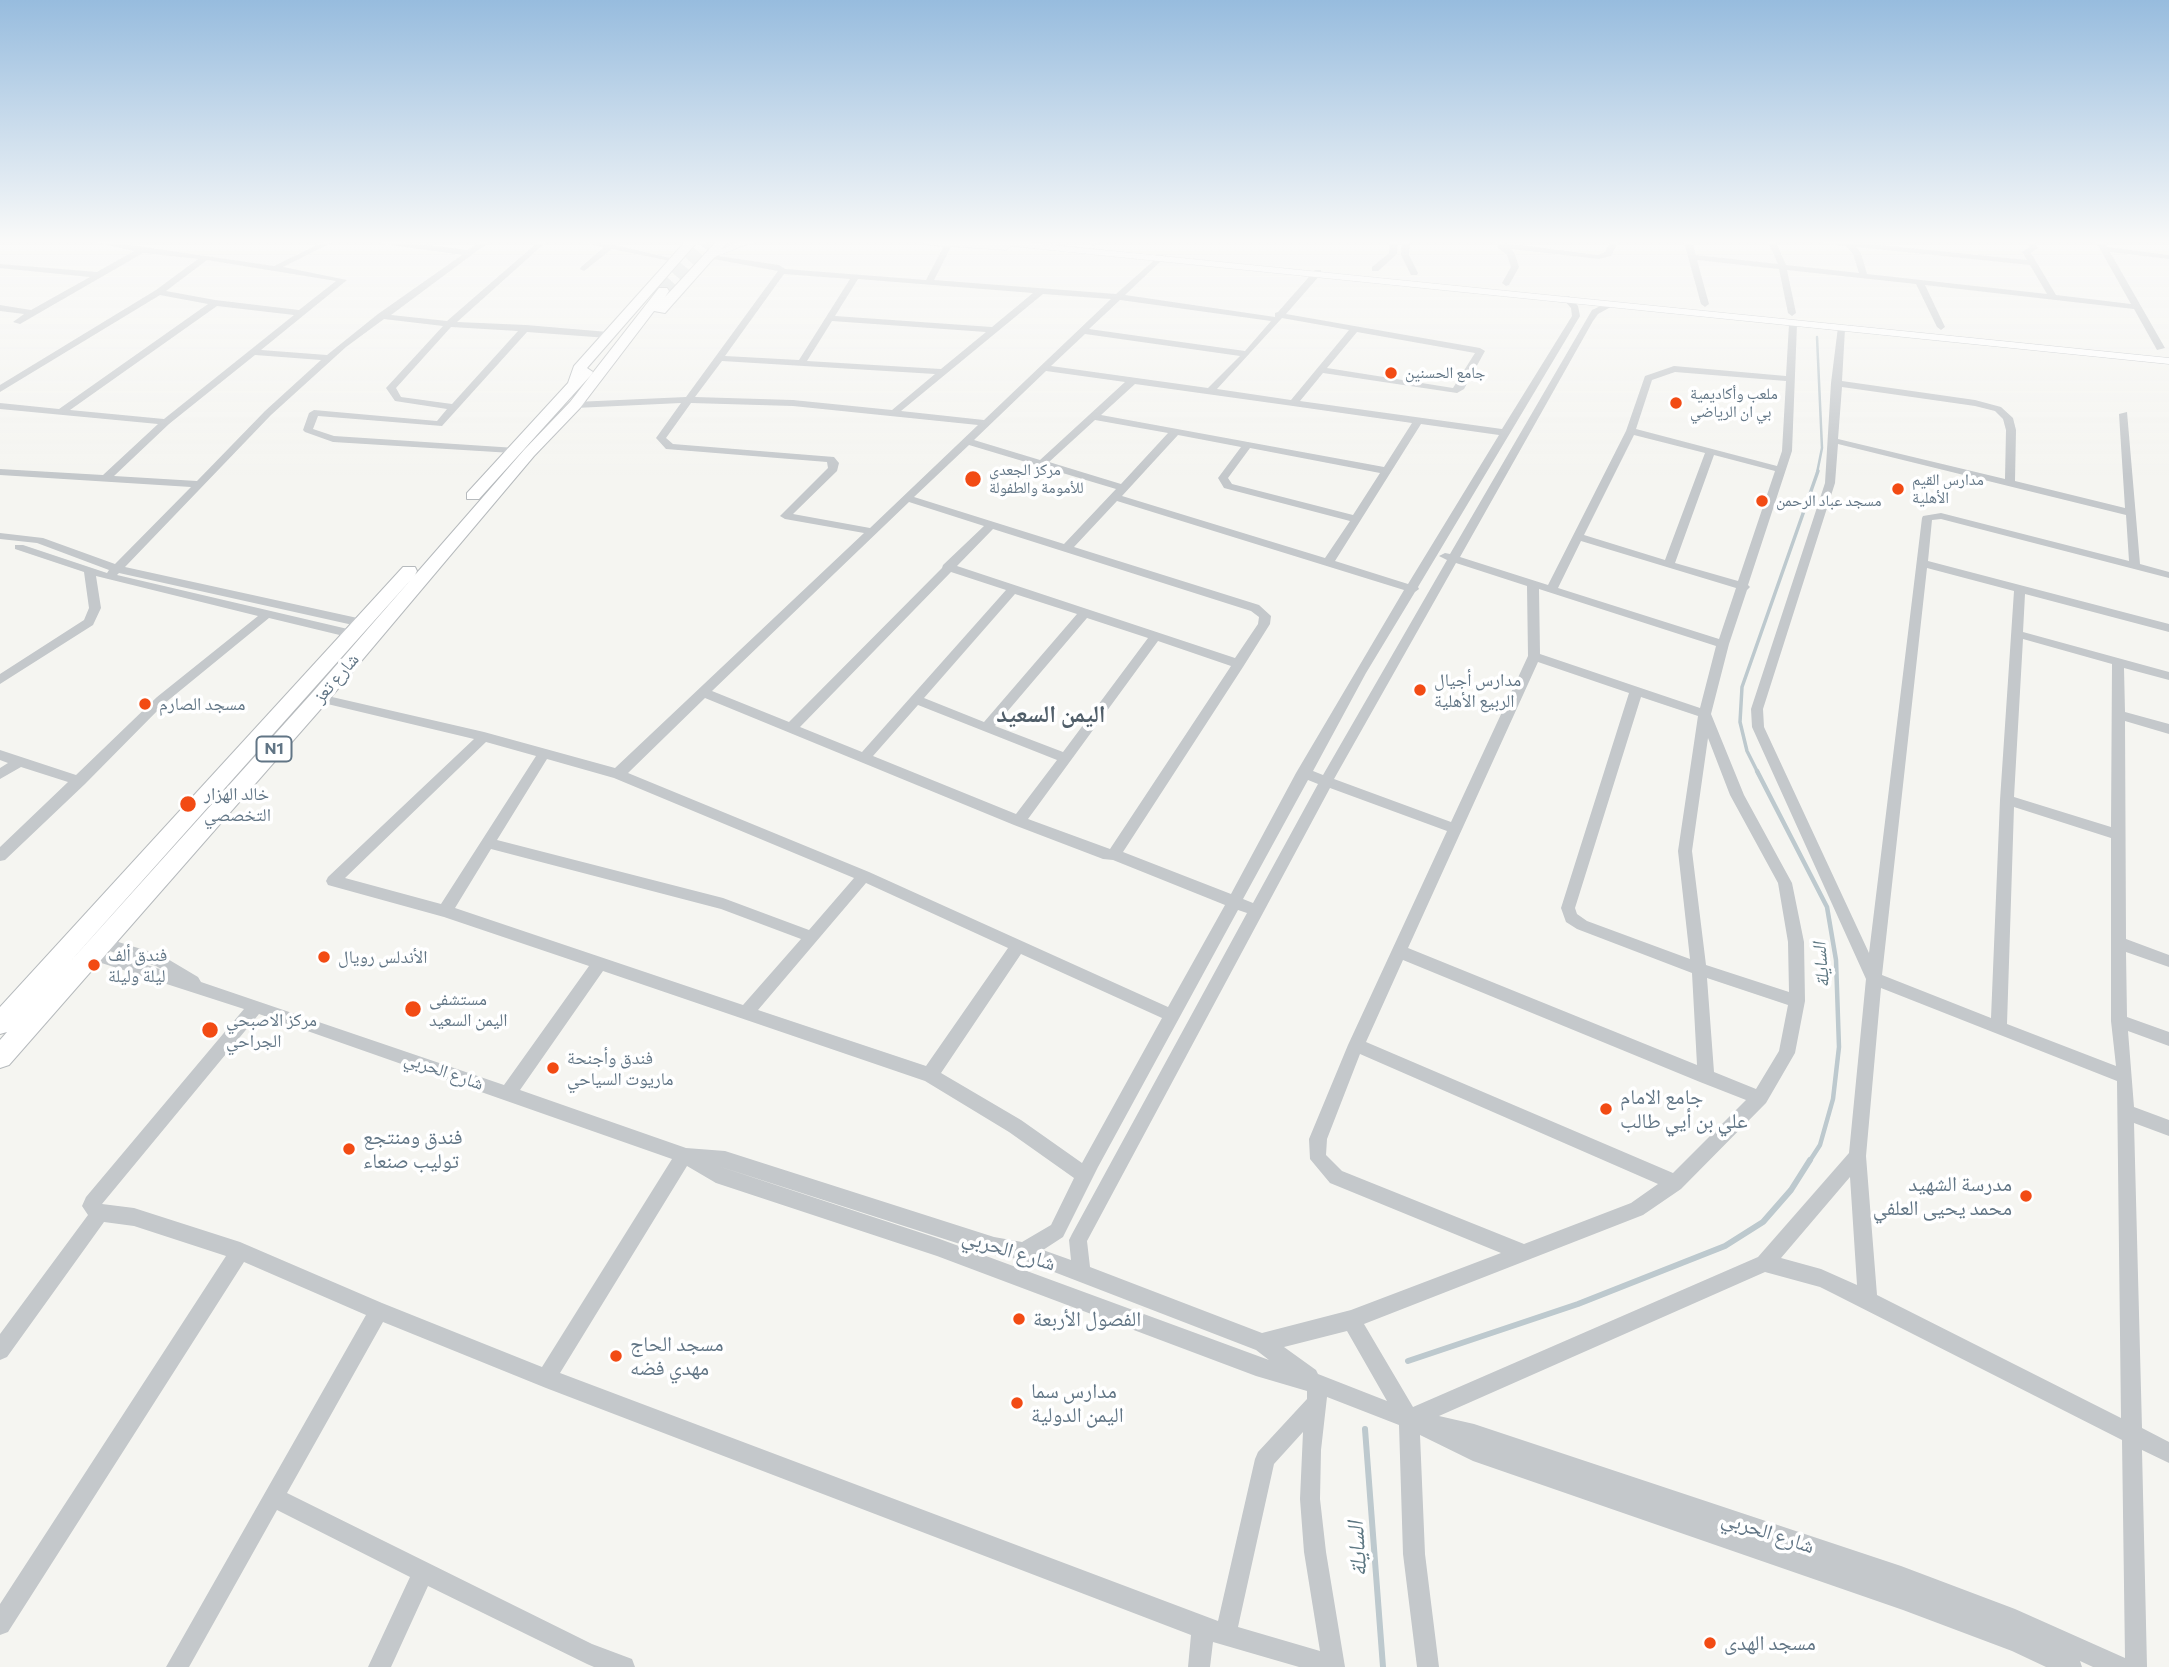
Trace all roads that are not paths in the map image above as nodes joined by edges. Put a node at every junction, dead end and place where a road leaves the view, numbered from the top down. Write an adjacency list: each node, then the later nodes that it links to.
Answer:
1 (113, 320): 49 (street)
2 (191, 320): 58 (street)
3 (292, 320): 35 (street)
4 (377, 320): 37 (street)
5 (414, 320): 24 (street)
6 (454, 320): 24 (street)
7 (622, 320): 32 (highway, N1)
8 (637, 320): 47 (highway, شارع تعز / N1)
9 (646, 320): 47 (highway, N1)
10 (747, 320): 38 (street)
11 (828, 320): 40 (street)
12 (854, 320): 29 (street)
13 (1007, 320): 29 (street)
14 (1095, 320): 30 (street)
15 (1274, 320): 36 (street)
16 (1294, 320): 27 (street)
17 (1574, 320): 48 (street)
18 (1589, 320): 51 (street)
19 (1790, 320): 44 (street)
20 (1805, 320): 28 (main road)
21 (1842, 320): 25 (main road)
22 (1937, 320): 25 (street)
23 (2146, 320): 34 (street)
24 (449, 324): 26 (street); 56 (street)
25 (1941, 327): 31 (main road)
26 (526, 328): 32 (street); 56 (street)
27 (1355, 329): 42 (street); 42 (street)
28 (1841, 329): 33 (main road); 46 (street)
29 (994, 330): 43 (street)
30 (1083, 331): 36 (street); 41 (street)
31 (1991, 332): 33 (main road); 34 (main road)
32 (608, 335): 47 (highway, N1)
33 (1999, 343): 39 (main road)
34 (2165, 348)
35 (251, 352): 37 (street); 62 (street)
36 (1247, 354): 50 (street)
37 (329, 358): 78 (street)
38 (720, 358): 40 (street); 52 (street)
39 (2169, 361)
40 (802, 362): 43 (street)
41 (1044, 368): 45 (street); 63 (street)
42 (1320, 370): 53 (street)
43 (943, 372): 57 (street)
44 (1791, 379): 64 (street); 73 (street)
45 (1133, 380): 50 (street); 60 (street)
46 (1836, 383): 67 (street); 77 (street)
47 (580, 387): 54 (highway, شارع تعز / N1); 70 (highway, شارع تعز / N1)
48 (1532, 388): 51 (street); 66 (street)
49 (0, 389)
50 (1210, 391): 53 (street)
51 (1549, 392): 91 (street)
52 (685, 400): 54 (street); 57 (street); 84 (street)
53 (1293, 403): 61 (street)
54 (575, 405): 89 (highway, شارع تعز / N1)
55 (0, 406): 58 (street)
56 (454, 407): 70 (street)
57 (895, 411): 63 (street)
58 (61, 412): 62 (street)
59 (2124, 415): 81 (street)
60 (1092, 416): 65 (street); 72 (street)
61 (1419, 421): 66 (street); 74 (street)
62 (166, 422): 76 (street)
63 (986, 423): 68 (street)
64 (1631, 431): 71 (street); 86 (street)
65 (1175, 432): 69 (street); 79 (street)
66 (1507, 433): 90 (street)
67 (1832, 440): 77 (street); 157 (street)
68 (967, 441): 72 (street); 80 (street)
69 (1247, 445): 74 (street); 82 (street)
70 (512, 450): 89 (highway, شارع تعز / N1)
71 (1710, 452): 73 (street); 94 (street)
72 (1042, 463): 79 (street)
73 (1782, 470): 101 (street)
74 (1387, 471): 82 (street)
75 (0, 472): 76 (street)
76 (106, 478): 78 (street)
77 (2010, 483): 81 (street)
78 (199, 484): 98 (street)
79 (1119, 492): 88 (street); 92 (street)
80 (906, 498): 83 (street); 84 (street)
81 (2132, 513): 95 (street)
82 (1356, 519): 92 (street)
83 (991, 525): 88 (street); 96 (street)
84 (872, 531): 118 (street)
85 (0, 536): 98 (street)
86 (1579, 537): 94 (street); 105 (street)
87 (0, 544): 97 (street)
88 (1066, 549): 115 (street)
89 (435, 552): 108 (highway, شارع تعز / N1); 120 (highway, شارع تعز / N1)
90 (1434, 552): 91 (street); 104 (street)
91 (1452, 558): 100 (street); 137 (street)
92 (1328, 563): 104 (street)
93 (1921, 563): 95 (street); 102 (street); 157 (street)
94 (1669, 565): 101 (street)
95 (2135, 566): 99 (street)
96 (947, 567): 103 (street); 125 (street)
97 (89, 570): 98 (street); 117 (street)
98 (113, 573): 107 (street); 108 (street)
99 (2169, 575)
100 (1533, 584): 105 (street); 113 (street)
101 (1744, 587): 112 (street)
102 (2020, 588): 109 (street); 110 (street)
103 (1013, 589): 106 (street); 121 (street)
104 (1413, 589): 133 (street)
105 (1550, 590): 112 (street)
106 (1085, 613): 111 (street); 124 (street)
107 (266, 615): 108 (street); 136 (street)
108 (357, 628): 163 (highway, شارع تعز / N1)
109 (2169, 628)
110 (2018, 634): 114 (street); 138 (street)
111 (1156, 636): 115 (street); 131 (street)
112 (1723, 644): 122 (street)
113 (1534, 656): 119 (street); 140 (street)
114 (2118, 662): 116 (street); 123 (street)
115 (1239, 664): 143 (street)
116 (2169, 676)
117 (0, 680)
118 (702, 692): 125 (street); 135 (street)
119 (1636, 692): 122 (street); 156 (street)
120 (319, 698): 127 (street); 152 (highway, شارع تعز / N1)
121 (916, 700): 124 (street); 130 (street)
122 (1705, 714): 156 (street); 158 (street)
123 (2120, 715): 126 (street); 141 (street)
124 (987, 727): 131 (street)
125 (790, 728): 130 (street)
126 (2169, 729)
127 (484, 737): 128 (street); 147 (street)
128 (544, 754): 135 (street); 142 (street)
129 (0, 755): 132 (street)
130 (864, 758): 139 (street)
131 (1066, 758): 139 (street)
132 (19, 762): 134 (street); 136 (street)
133 (1303, 773): 137 (street); 146 (street)
134 (0, 774)
135 (618, 774): 145 (street)
136 (79, 781): 144 (street)
137 (1326, 782): 140 (street); 148 (street)
138 (2007, 800): 141 (street); 164 (street)
139 (1019, 821): 143 (street)
140 (1454, 828): 153 (street)
141 (2119, 835): 150 (street)
142 (488, 843): 147 (street); 149 (street)
143 (1114, 854): 146 (street)
144 (0, 856)
145 (864, 876): 149 (street); 151 (street)
146 (1234, 902): 148 (street); 161 (street)
147 (445, 911): 155 (street)
148 (1257, 911): 181 (street)
149 (812, 937): 160 (street)
150 (2120, 943): 154 (street); 162 (street)
151 (1019, 945): 161 (street); 168 (street)
152 (97, 948): 159 (street, شارع الحربي); 167 (highway, شارع تعز / N1)
153 (1398, 950): 166 (street); 169 (street)
154 (2169, 961)
155 (600, 963): 160 (street); 171 (street)
156 (1699, 969): 158 (street); 169 (street)
157 (1874, 979): 164 (street); 176 (street)
158 (1797, 1001): 172 (street)
159 (256, 1006): 171 (street, شارع الحربي); 179 (street)
160 (746, 1013): 168 (street)
161 (1173, 1016): 177 (street)
162 (2119, 1021): 165 (street); 170 (street)
163 (0, 1024)
164 (1999, 1028): 170 (street)
165 (2169, 1039)
166 (1356, 1045): 178 (street); 184 (street)
167 (0, 1057)
168 (930, 1075): 177 (street)
169 (1706, 1077): 172 (street)
170 (2125, 1077): 173 (street)
171 (508, 1093): 175 (street, شارع الحربي)
172 (1760, 1098): 178 (street)
173 (2124, 1111): 174 (street); 195 (street)
174 (2169, 1128)
175 (684, 1155): 183 (street, شارع الحربي); 192 (street); 193 (street, شارع الحربي)
176 (1857, 1156): 185 (street); 187 (street)
177 (1085, 1176): 180 (street)
178 (1675, 1183): 184 (street)
179 (100, 1213): 182 (street); 191 (street)
180 (1057, 1231): 181 (street); 183 (street)
181 (1078, 1240): 186 (street)
182 (240, 1251): 188 (street); 199 (street)
183 (1023, 1251): 186 (street, شارع الحربي)
184 (1521, 1252): 189 (street)
185 (1765, 1263): 187 (street); 194 (street)
186 (1081, 1273): 190 (street, شارع الحربي)
187 (1868, 1302): 195 (street)
188 (379, 1311): 192 (street); 197 (street)
189 (1351, 1320): 190 (street); 194 (street)
190 (1262, 1343): 193 (street, شارع الحربي)
191 (0, 1350)
192 (546, 1378): 200 (street)
193 (1316, 1394): 194 (street, شارع الحربي); 201 (street); 203 (street)
194 (1409, 1419): 208 (street); 209 (street, شارع الحربي); 210 (street, شارع الحربي)
195 (2132, 1436): 196 (street); 211 (street)
196 (2169, 1453)
197 (273, 1497): 198 (street); 204 (street)
198 (423, 1573): 202 (street); 205 (street)
199 (0, 1624)
200 (1203, 1628): 201 (street); 207 (street)
201 (1226, 1633): 203 (street)
202 (585, 1660): 206 (street)
203 (1334, 1666)
204 (177, 1667)
205 (379, 1667)
206 (624, 1667)
207 (1199, 1667)
208 (1428, 1667)
209 (2071, 1667)
210 (2119, 1667)
211 (2136, 1667)

